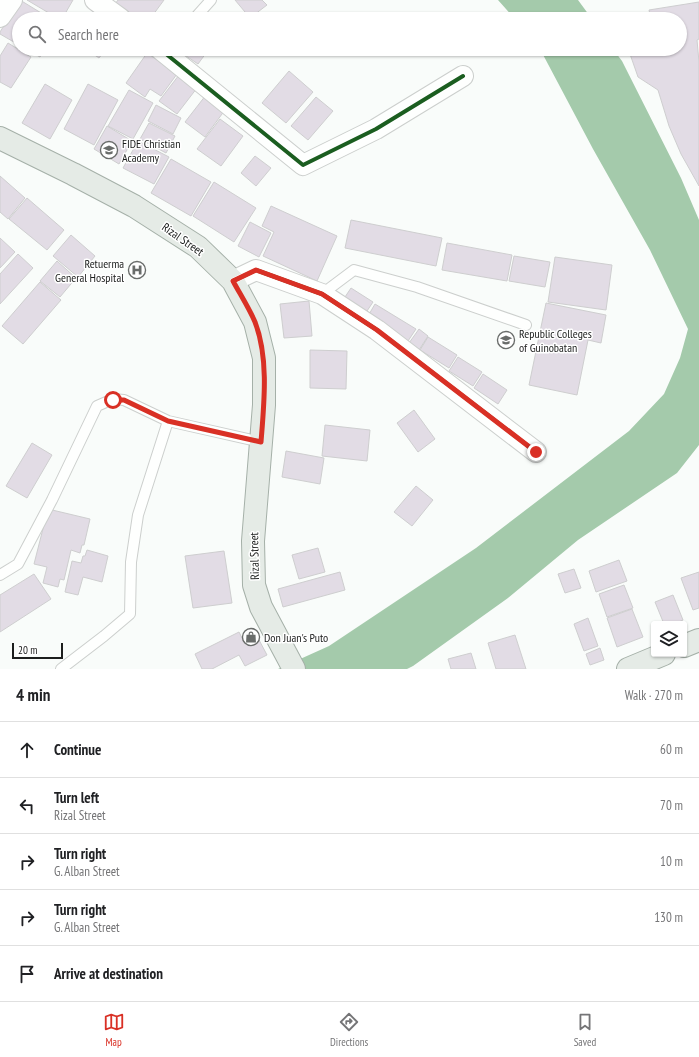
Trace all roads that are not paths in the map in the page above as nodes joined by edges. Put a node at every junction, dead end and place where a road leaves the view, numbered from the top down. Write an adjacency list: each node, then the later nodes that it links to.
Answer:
1 (12, 0): 6 (street)
2 (95, 0): 4 (street)
3 (211, 0): 5 (lane)
4 (111, 12)
5 (200, 12)
6 (0, 17)
7 (171, 56): 8 (street)
8 (462, 76)
9 (0, 138): 10 (main road, Rizal Street)
10 (233, 281): 11 (street); 14 (main road, Rizal Street)
11 (322, 294): 12 (lane); 15 (street)
12 (526, 325)
13 (168, 421): 14 (lane); 16 (lane); 21 (lane)
14 (261, 442): 20 (main road, Rizal Street)
15 (536, 452)
16 (0, 575)
17 (699, 640): 18 (main road)
18 (687, 645)
19 (657, 657): 22 (main road)
20 (289, 660)
21 (60, 669)
22 (628, 669)

